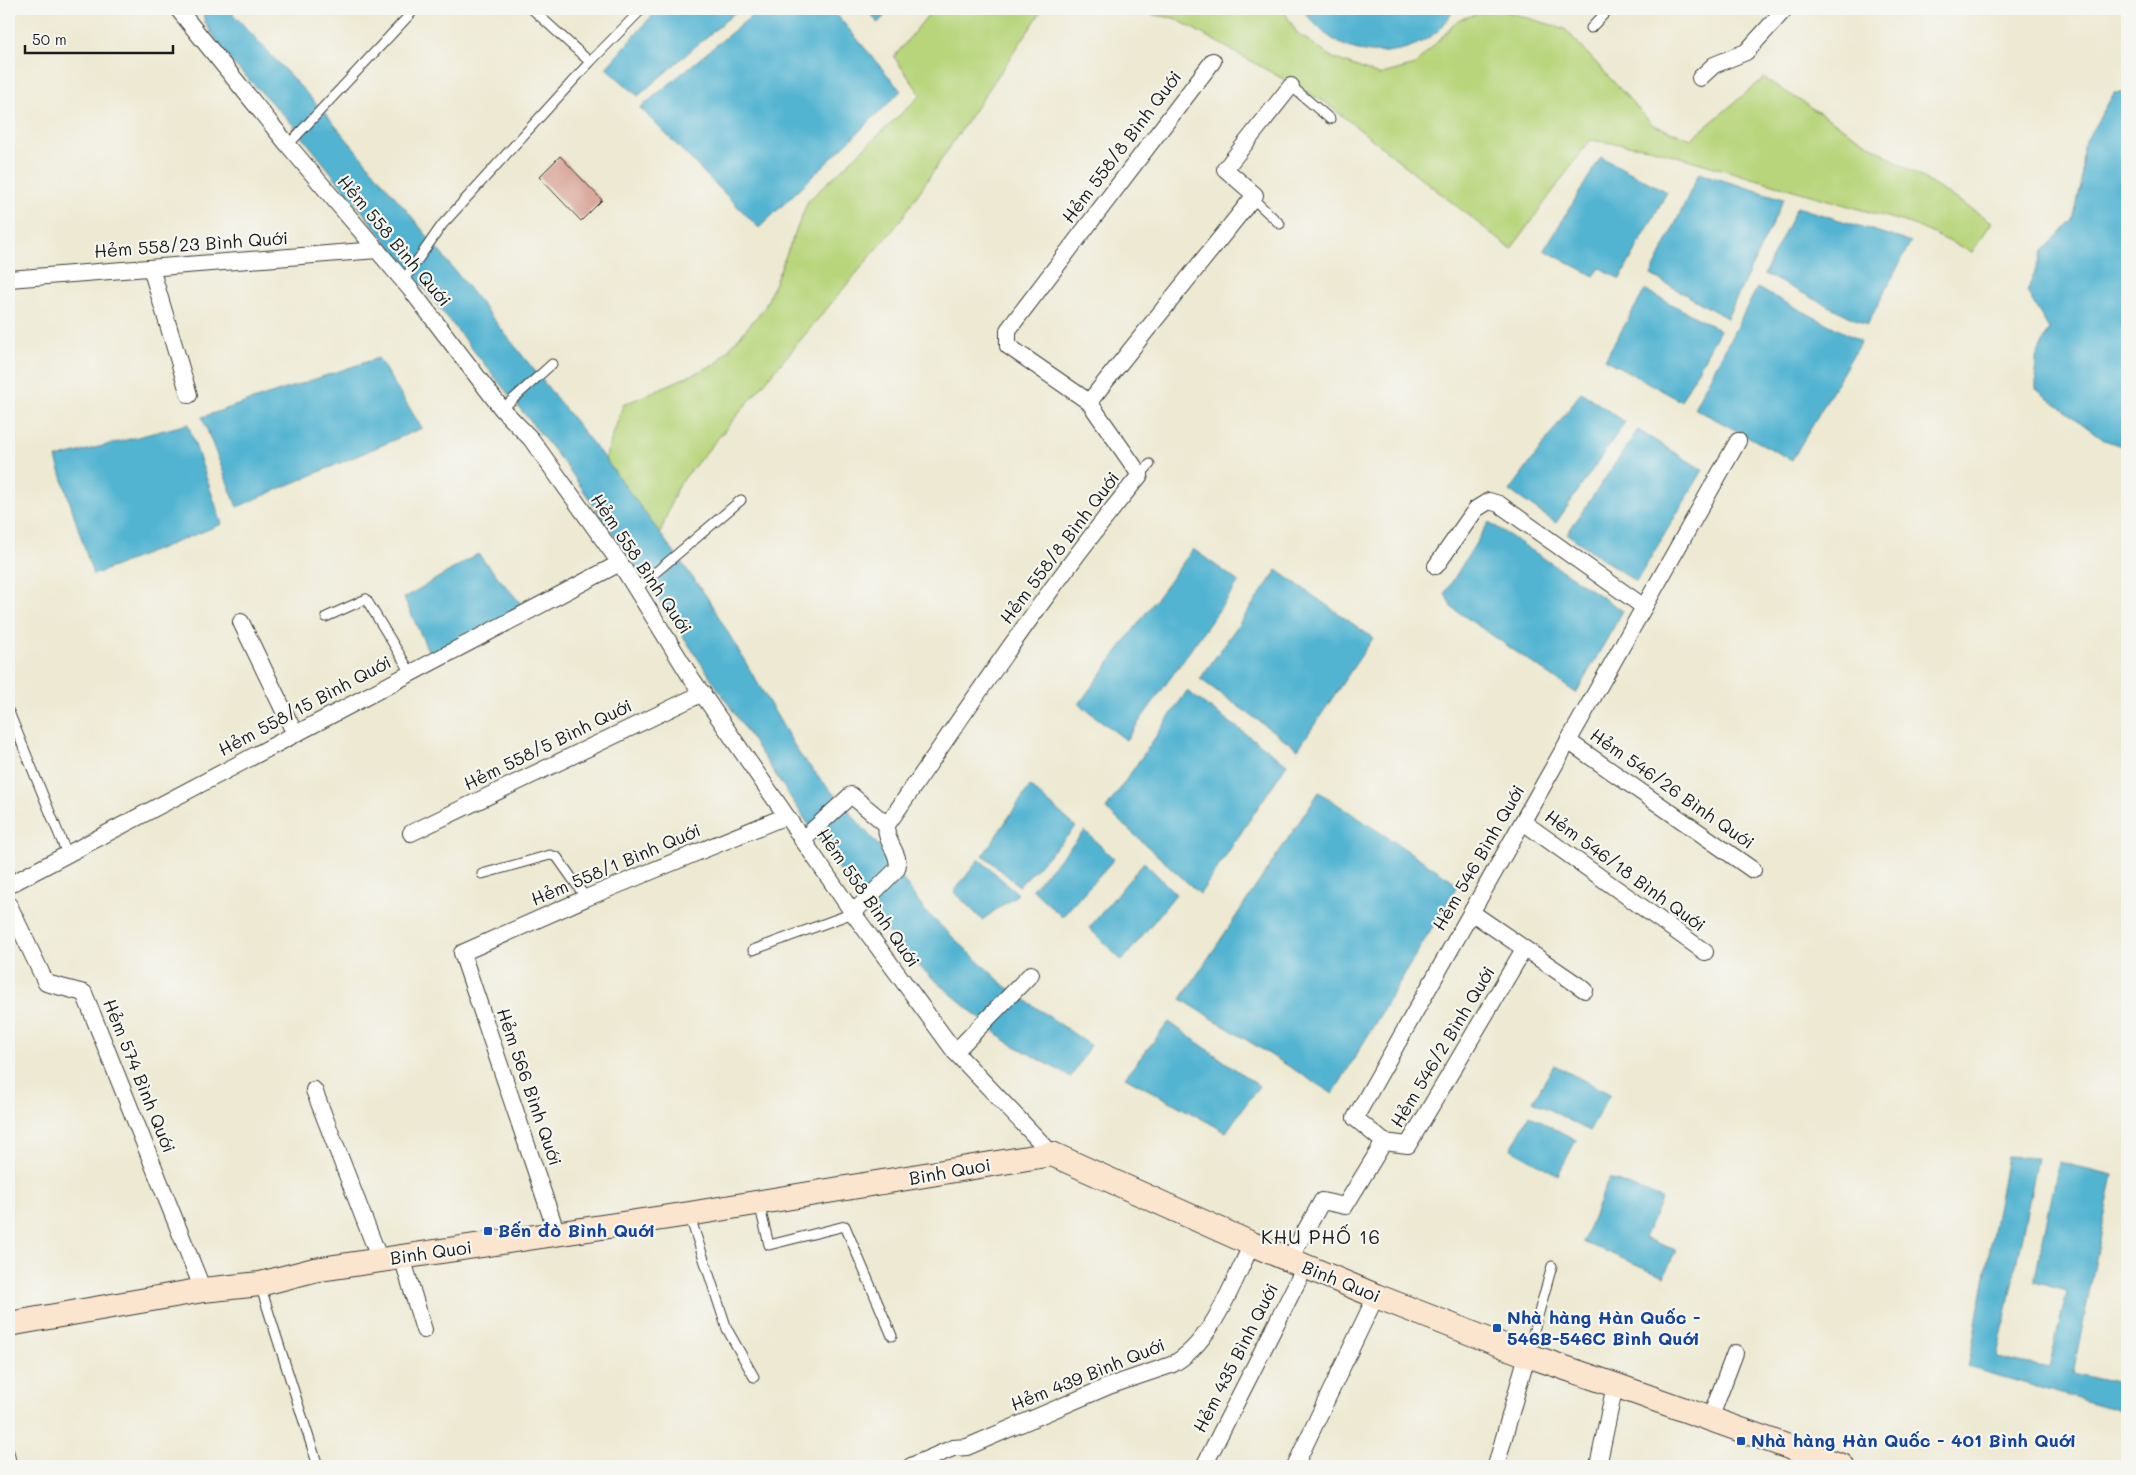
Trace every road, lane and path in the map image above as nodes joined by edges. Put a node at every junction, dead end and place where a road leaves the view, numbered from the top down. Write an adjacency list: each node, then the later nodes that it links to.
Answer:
1 (178, 9): 13 (street, Hẻm 558 Bình Quới)
2 (415, 9): 13 (lane)
3 (532, 9): 9 (lane)
4 (642, 9): 9 (lane)
5 (1609, 9): 7 (lane)
6 (1785, 9): 10 (street)
7 (1591, 28)
8 (1213, 61): 22 (street, Hẻm 558/8 Bình Quới)
9 (590, 62): 19 (lane)
10 (1700, 78)
11 (1291, 86): 12 (lane); 14 (street)
12 (1330, 119)
13 (291, 142): 16 (street, Hẻm 558 Bình Quới)
14 (1252, 198): 15 (lane); 22 (street)
15 (1280, 224)
16 (377, 250): 17 (street, Hẻm 558/23 Bình Quới); 19 (street, Hẻm 558 Bình Quới)
17 (151, 268): 18 (street, Hẻm 558/23 Bình Quới); 21 (street)
18 (9, 279)
19 (403, 281): 23 (street, Hẻm 558 Bình Quới)
20 (552, 364): 23 (lane)
21 (189, 395)
22 (1089, 402): 39 (street, Hẻm 558/8 Bình Quới)
23 (502, 409): 26 (street, Hẻm 558 Bình Quới)
24 (1738, 441): 29 (street, Hẻm 546 Bình Quới)
25 (741, 500): 28 (lane)
26 (620, 563): 28 (street, Hẻm 558 Bình Quới); 32 (street, Hẻm 558/15 Bình Quới)
27 (1436, 566): 29 (street)
28 (639, 587): 33 (street, Hẻm 558 Bình Quới)
29 (1644, 607): 36 (street, Hẻm 546 Bình Quới)
30 (326, 617): 32 (lane)
31 (241, 622): 35 (street)
32 (411, 673): 35 (street, Hẻm 558/15 Bình Quới)
33 (703, 694): 37 (street, Hẻm 558 Bình Quới); 40 (street, Hẻm 558/5 Bình Quới)
34 (9, 712): 42 (lane)
35 (295, 734): 42 (street, Hẻm 558/15 Bình Quới)
36 (1568, 741): 38 (street, Hẻm 546 Bình Quới); 43 (street, Hẻm 546/26 Bình Quới)
37 (786, 816): 41 (street, Hẻm 558 Bình Quới); 46 (street, Hẻm 558/1 Bình Quới)
38 (1523, 822): 49 (street, Hẻm 546 Bình Quới); 52 (street, Hẻm 546/18 Bình Quới)
39 (887, 825): 41 (street); 48 (street)
40 (411, 834)
41 (806, 837): 48 (street, Hẻm 558 Bình Quới)
42 (67, 854): 45 (street, Hẻm 558/15 Bình Quới)
43 (1753, 870)
44 (482, 874): 46 (lane)
45 (9, 885)
46 (586, 898): 53 (street, Hẻm 558/1 Bình Quới)
47 (9, 905): 68 (street, Hẻm 574 Bình Quới)
48 (856, 910): 51 (lane); 56 (street, Hẻm 558 Bình Quới)
49 (1471, 912): 50 (street); 58 (street, Hẻm 546 Bình Quới)
50 (1524, 949): 55 (street); 58 (street, Hẻm 546/2 Bình Quới)
51 (753, 950)
52 (1704, 952)
53 (462, 954): 62 (street, Hẻm 566 Bình Quới)
54 (1032, 974): 56 (street)
55 (1585, 990)
56 (956, 1052): 59 (street, Hẻm 558 Bình Quới)
57 (314, 1090): 64 (street)
58 (1384, 1142): 65 (street)
59 (1052, 1154): 60 (main road, Binh Quoi); 63 (main road, Binh Quoi)
60 (759, 1203): 61 (main road, Binh Quoi); 72 (lane)
61 (689, 1214): 62 (main road, Binh Quoi); 75 (lane)
62 (557, 1234): 64 (main road, Binh Quoi)
63 (1252, 1244): 65 (main road, Binh Quoi); 81 (street, Hẻm 439 Bình Quới)
64 (391, 1259): 67 (main road, Binh Quoi); 71 (street)
65 (1297, 1264): 69 (main road, Binh Quoi); 82 (street, Hẻm 435 Bình Quới)
66 (1552, 1266): 73 (lane)
67 (260, 1284): 68 (main road, Binh Quoi); 80 (lane)
68 (203, 1290): 70 (main road, Binh Quoi)
69 (1376, 1296): 73 (main road, Binh Quoi); 83 (street)
70 (9, 1324)
71 (424, 1330)
72 (892, 1336)
73 (1529, 1346): 76 (main road, Binh Quoi); 84 (street)
74 (1735, 1353): 77 (street)
75 (754, 1378)
76 (1615, 1385): 77 (main road, Binh Quoi); 85 (street)
77 (1710, 1419): 86 (main road, Binh Quoi)
78 (9, 1452): 79 (lane)
79 (12, 1466)
80 (318, 1466)
81 (912, 1466)
82 (1204, 1466)
83 (1295, 1466)
84 (1496, 1466)
85 (1598, 1466)
86 (1842, 1466)

